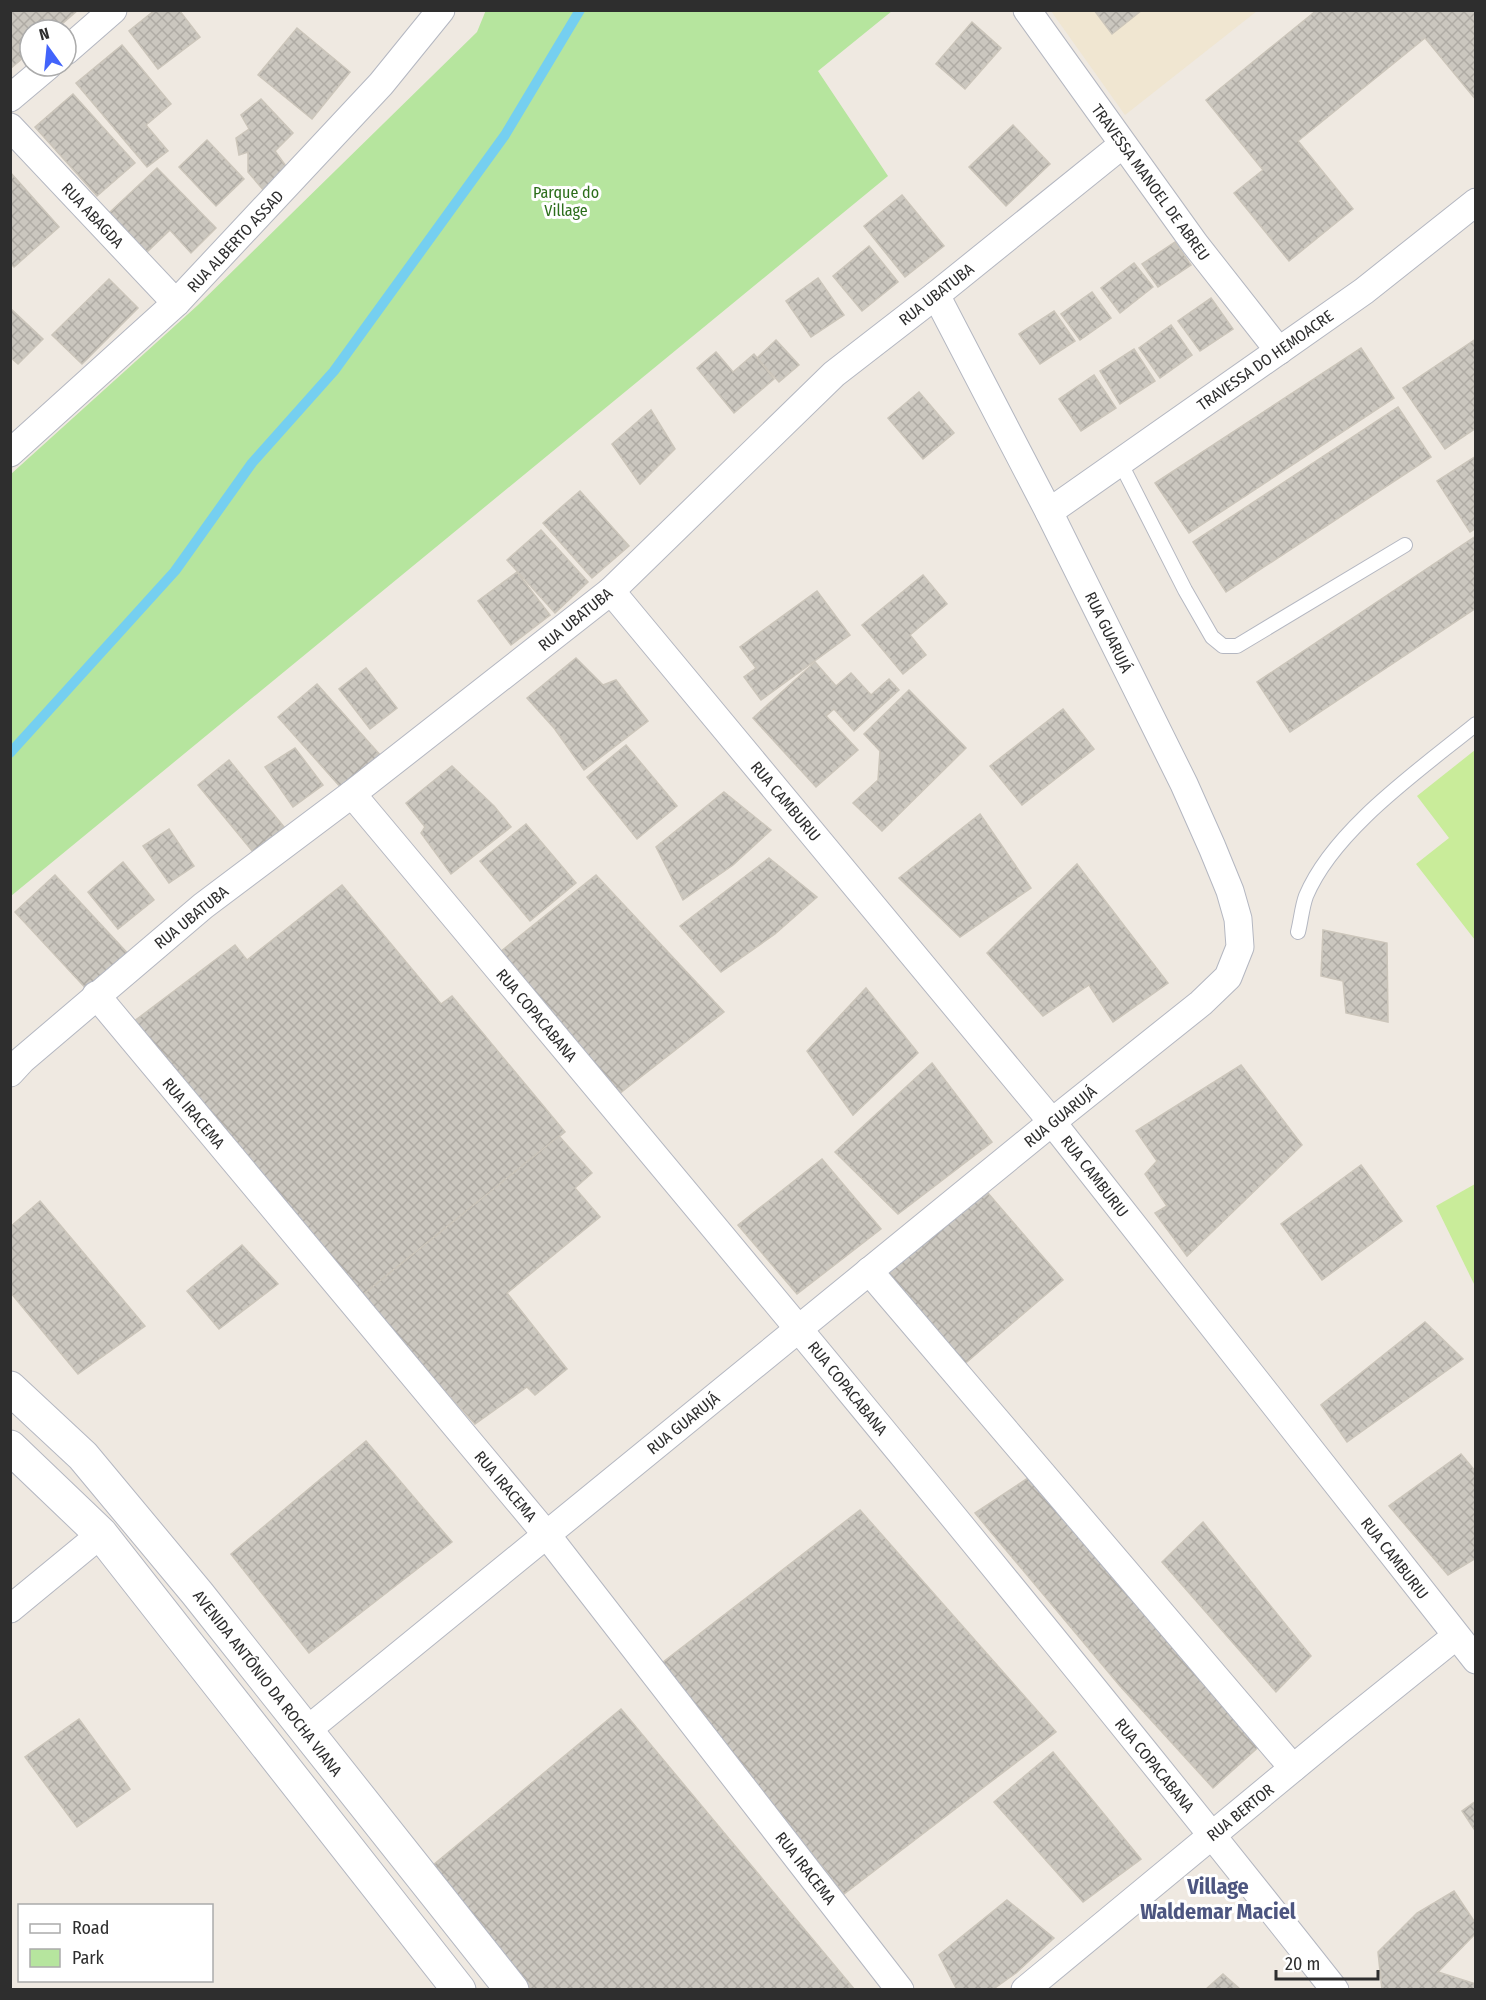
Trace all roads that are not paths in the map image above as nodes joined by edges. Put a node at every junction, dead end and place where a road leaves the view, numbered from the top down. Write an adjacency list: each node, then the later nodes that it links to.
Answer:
1 (113, 10): 4 (street)
2 (441, 10): 11 (street, RUA ALBERTO ASSAD)
3 (1027, 10): 8 (street, TRAVESSA MANOEL DE ABREU)
4 (78, 41)
5 (34, 78): 6 (street)
6 (10, 98)
7 (10, 127): 11 (street, RUA ABAGDA)
8 (1122, 144): 10 (street, RUA UBATUBA); 12 (street, TRAVESSA MANOEL DE ABREU)
9 (1476, 202): 12 (street, TRAVESSA DO HEMOACRE)
10 (936, 294): 15 (street, RUA GUARUJÁ); 17 (street, RUA UBATUBA)
11 (176, 303): 13 (street, RUA ALBERTO ASSAD)
12 (1279, 351): 14 (street, TRAVESSA DO HEMOACRE)
13 (10, 453)
14 (1120, 462): 15 (street, TRAVESSA DO HEMOACRE); 16 (lane)
15 (1049, 512): 23 (street, RUA GUARUJÁ)
16 (1405, 545)
17 (611, 591): 19 (street, RUA UBATUBA); 23 (street, RUA CAMBURIU)
18 (1476, 724): 20 (lane)
19 (352, 794): 21 (street, RUA UBATUBA); 25 (street, RUA COPACABANA)
20 (1298, 932)
21 (96, 995): 22 (street, RUA UBATUBA); 29 (street, RUA IRACEMA)
22 (10, 1072)
23 (1052, 1122): 24 (street, RUA GUARUJÁ); 31 (street, RUA CAMBURIU)
24 (869, 1271): 25 (street, RUA GUARUJÁ); 34 (street)
25 (800, 1328): 29 (street, RUA GUARUJÁ); 35 (street, RUA COPACABANA)
26 (10, 1388): 33 (main road, AVENIDA ANTÔNIO DA ROCHA VIANA)
27 (10, 1447): 28 (main road)
28 (101, 1534): 30 (street); 36 (main road)
29 (546, 1534): 33 (street, RUA GUARUJÁ); 38 (street, RUA IRACEMA)
30 (10, 1609)
31 (1456, 1636): 32 (street, RUA CAMBURIU); 34 (street, RUA BERTOR)
32 (1476, 1660)
33 (306, 1731): 37 (main road, AVENIDA ANTÔNIO DA ROCHA VIANA)
34 (1293, 1768): 35 (street, RUA BERTOR)
35 (1212, 1834): 39 (street, RUA BERTOR); 40 (street, RUA COPACABANA)
36 (459, 1989)
37 (512, 1989)
38 (900, 1989)
39 (1025, 1989)
40 (1335, 1989)

